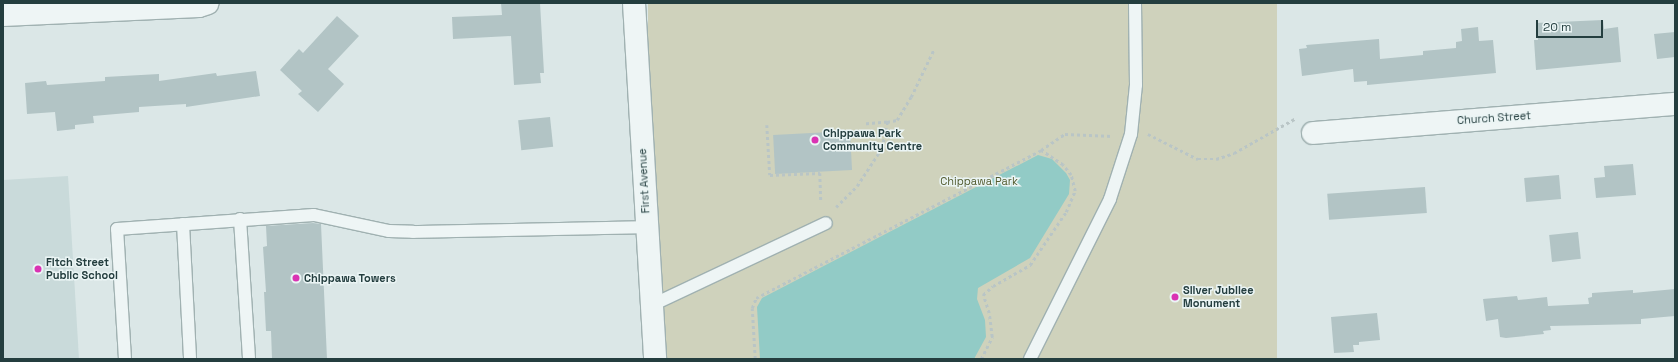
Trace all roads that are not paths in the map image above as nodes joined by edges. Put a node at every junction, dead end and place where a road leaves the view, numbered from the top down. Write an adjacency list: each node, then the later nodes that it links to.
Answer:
1 (634, 3): 10 (street, First Avenue)
2 (1135, 3): 16 (lane)
3 (203, 4): 4 (street)
4 (3, 15)
5 (1675, 104): 6 (street, Church Street)
6 (1306, 126)
7 (240, 220): 9 (lane); 10 (lane); 14 (lane)
8 (826, 223): 11 (lane)
9 (183, 224): 12 (lane); 13 (lane)
10 (647, 227): 11 (street, First Avenue)
11 (652, 305): 15 (street, First Avenue)
12 (125, 359)
13 (190, 359)
14 (249, 359)
15 (655, 359)
16 (1030, 359)

